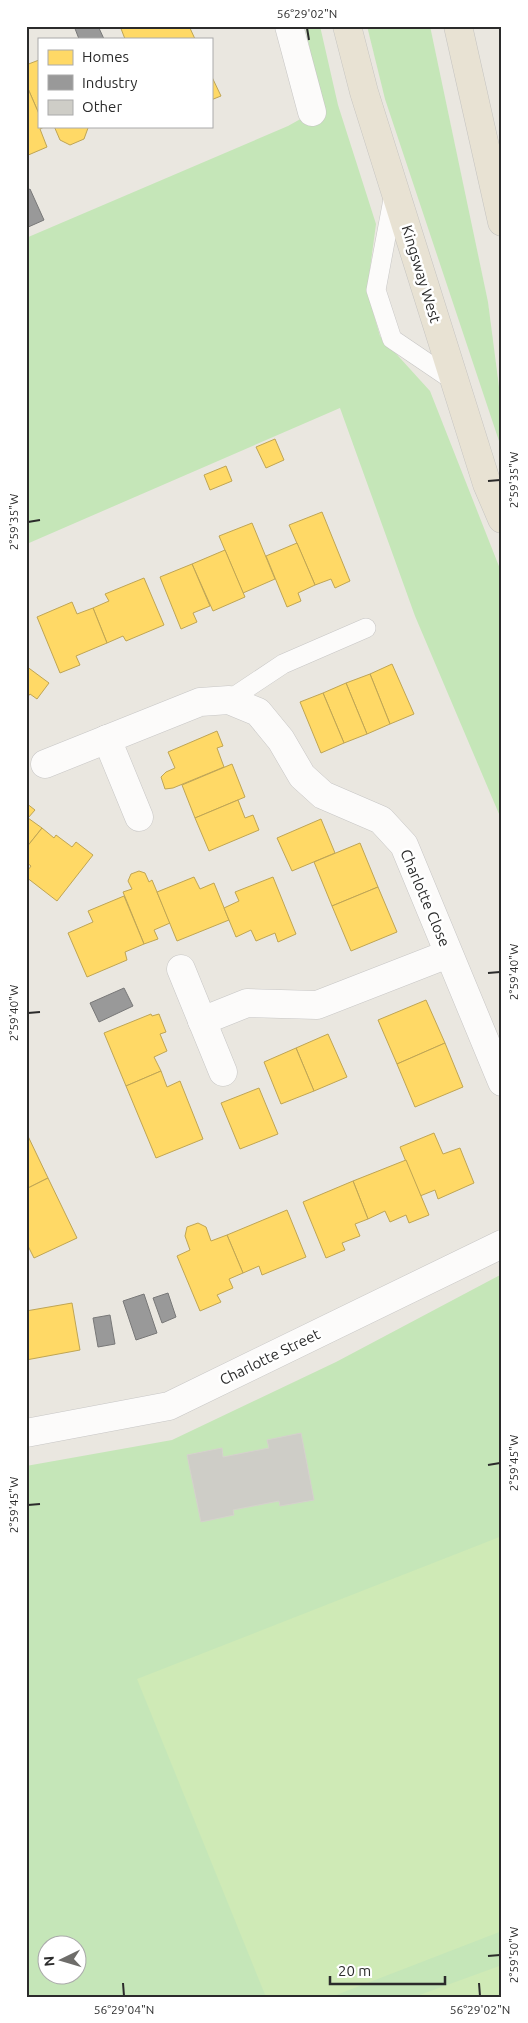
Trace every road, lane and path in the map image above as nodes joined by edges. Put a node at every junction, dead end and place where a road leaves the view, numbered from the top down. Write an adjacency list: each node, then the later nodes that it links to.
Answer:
1 (290, 26): 4 (street)
2 (347, 26): 5 (highway, Kingsway West)
3 (458, 26): 6 (highway)
4 (312, 112)
5 (395, 192): 7 (highway, Kingsway West); 7 (lane)
6 (502, 222)
7 (454, 381): 8 (highway, Kingsway West)
8 (502, 519)
9 (366, 628): 10 (lane)
10 (229, 700): 11 (street, Charlotte Close); 14 (street, Charlotte Close)
11 (107, 739): 12 (street, Charlotte Close); 13 (street)
12 (45, 764)
13 (139, 817)
14 (448, 954): 16 (street, Charlotte Close); 18 (street, Charlotte Close)
15 (181, 969): 16 (street)
16 (202, 1021): 17 (street)
17 (223, 1072)
18 (502, 1082)
19 (502, 1244): 20 (street, Charlotte Street)
20 (26, 1433)

